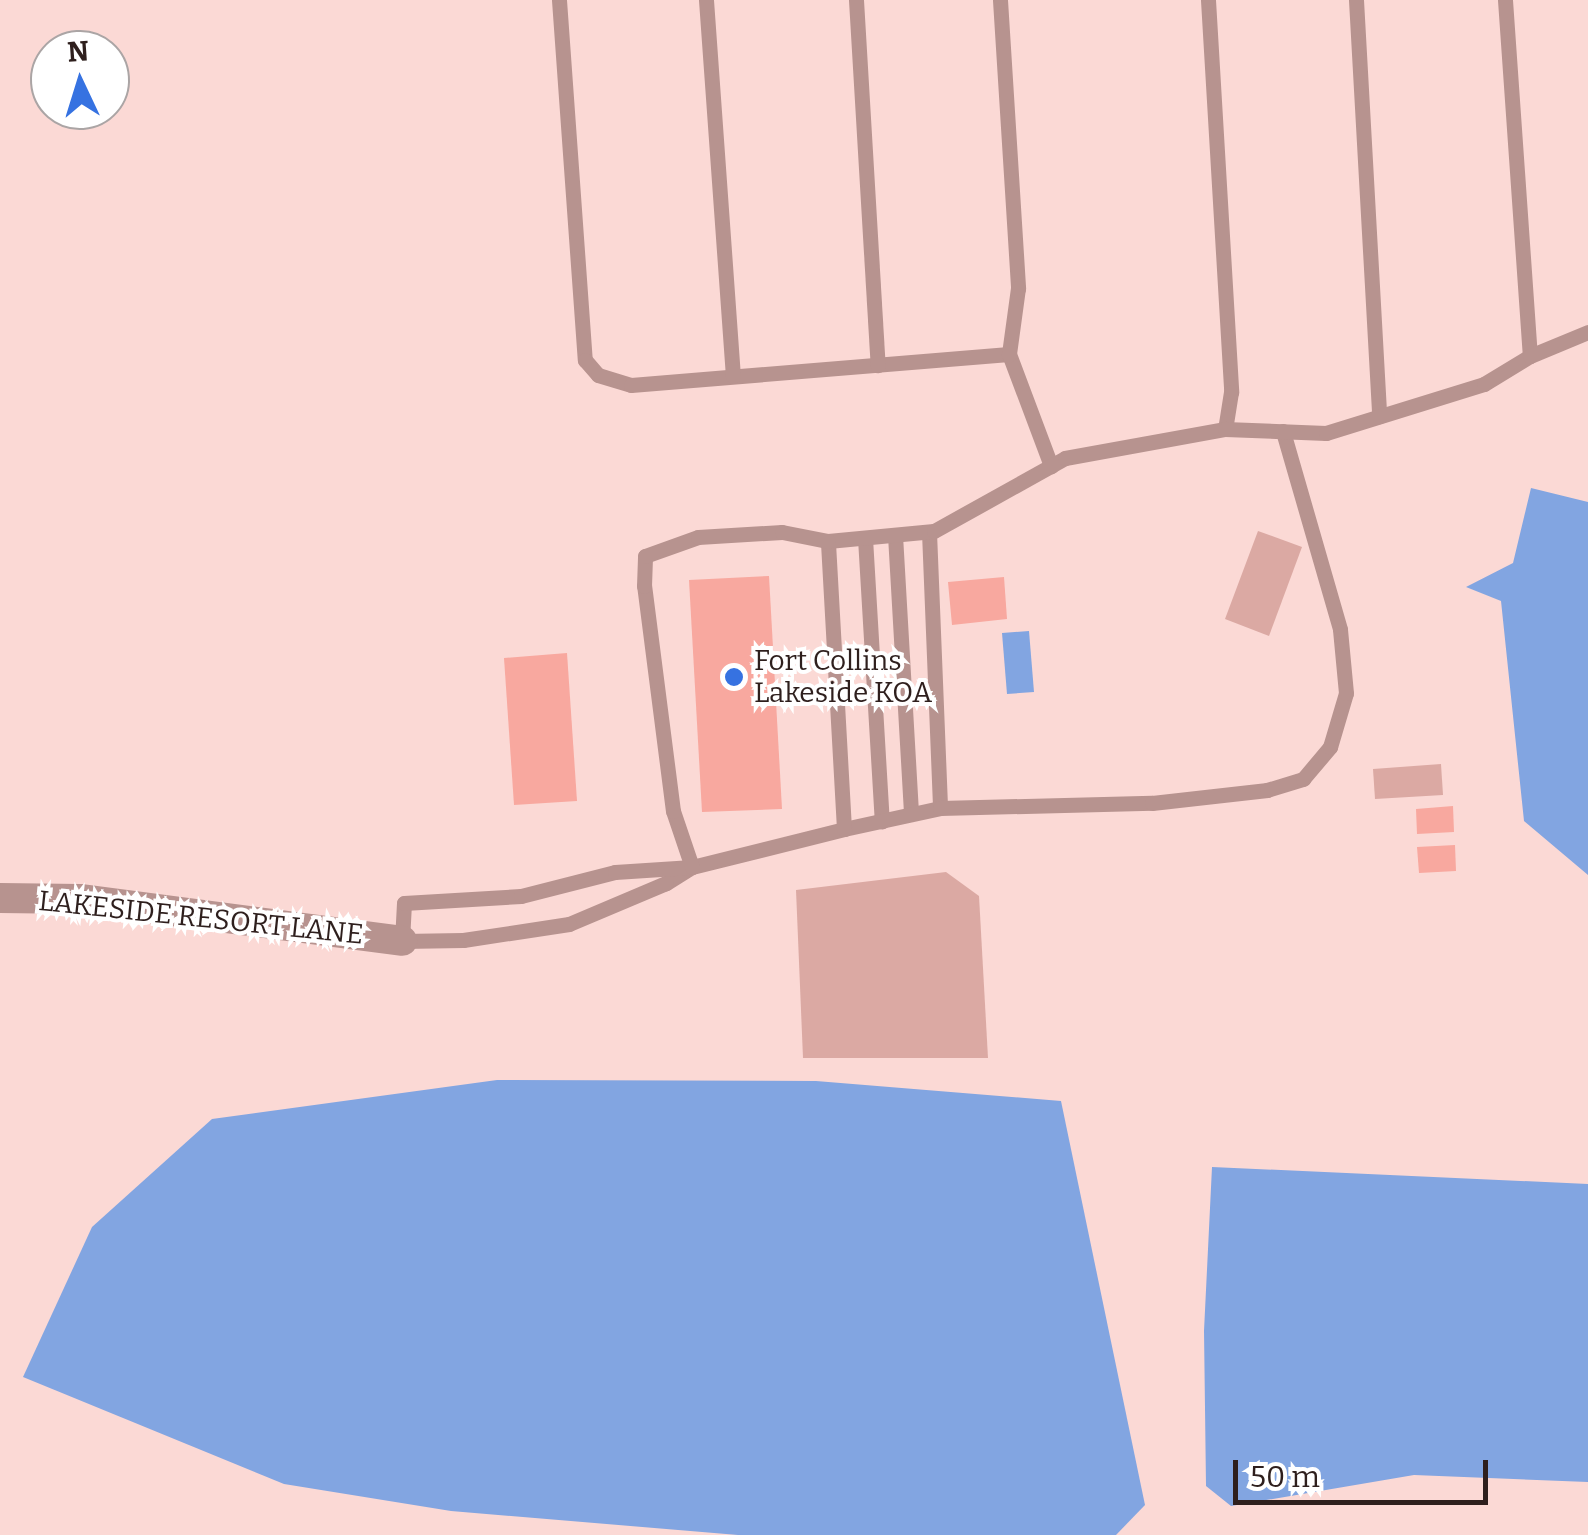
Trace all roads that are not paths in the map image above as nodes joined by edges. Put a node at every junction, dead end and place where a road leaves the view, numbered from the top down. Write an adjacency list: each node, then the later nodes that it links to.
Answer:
1 (559, 0): 12 (lane)
2 (706, 0): 12 (lane)
3 (856, 0): 11 (lane)
4 (1000, 0): 9 (lane)
5 (1208, 0): 14 (lane)
6 (1356, 0): 13 (lane)
7 (1505, 0): 10 (lane)
8 (1588, 332): 10 (lane)
9 (1009, 354): 11 (lane); 16 (lane)
10 (1530, 356): 13 (lane)
11 (878, 364): 12 (lane)
12 (733, 376)
13 (1380, 416): 15 (lane)
14 (1225, 429): 15 (lane); 16 (lane)
15 (1283, 431): 21 (lane)
16 (1051, 466): 17 (lane)
17 (928, 532): 18 (lane); 21 (lane)
18 (895, 535): 19 (lane); 22 (lane)
19 (865, 538): 20 (lane); 23 (lane)
20 (828, 542): 24 (lane); 25 (lane)
21 (940, 808): 22 (lane)
22 (911, 814): 23 (lane)
23 (882, 821): 24 (lane)
24 (844, 830): 25 (lane)
25 (692, 867): 27 (lane); 27 (lane)
26 (0, 898): 27 (street, LAKESIDE RESORT LANE)
27 (402, 941)

